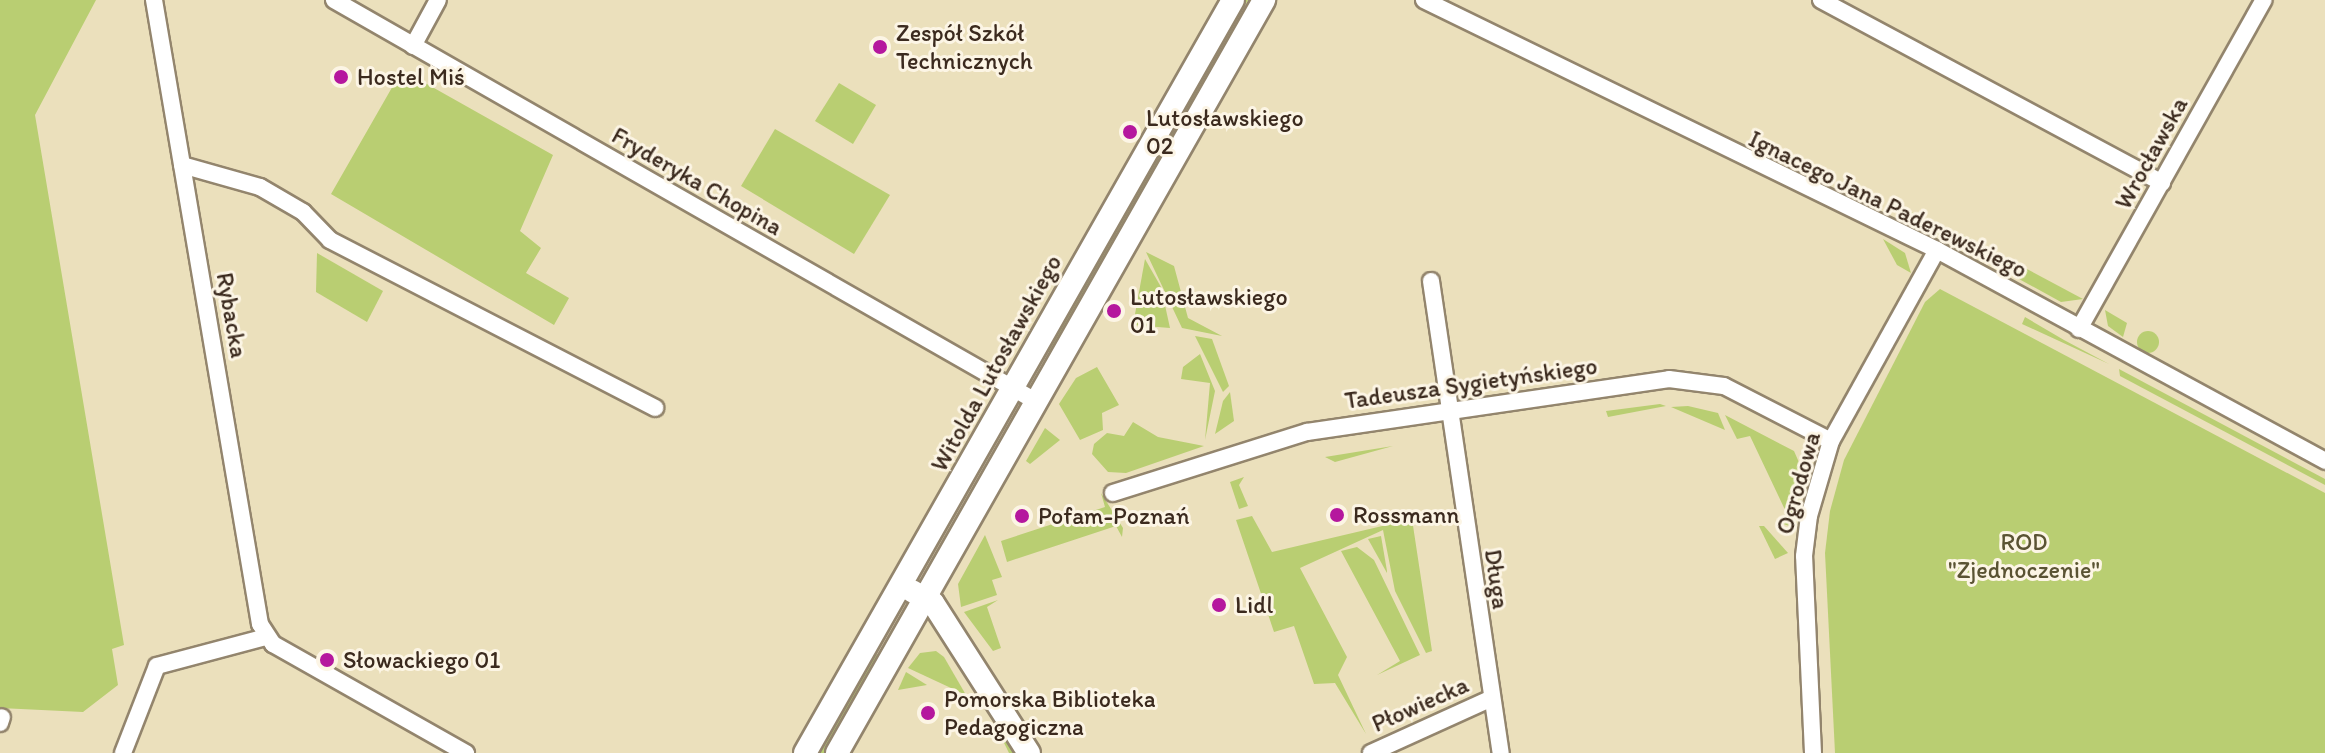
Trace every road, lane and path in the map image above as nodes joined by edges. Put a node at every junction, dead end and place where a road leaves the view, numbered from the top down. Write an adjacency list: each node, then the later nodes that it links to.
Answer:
1 (154, 0): 10 (street, Rybacka)
2 (334, 0): 9 (street, Fryderyka Chopina)
3 (438, 0): 9 (street)
4 (1233, 0): 15 (main road, Witolda Lutosławskiego)
5 (1264, 0): 16 (main road)
6 (1424, 0): 12 (street, Ignacego Jana Paderewskiego)
7 (1821, 0): 11 (street)
8 (2264, 0): 11 (street, Wrocławska)
9 (413, 46): 15 (street, Fryderyka Chopina)
10 (182, 165): 17 (street); 24 (street, Rybacka)
11 (2162, 183): 14 (street, Wrocławska)
12 (1937, 250): 14 (street, Ignacego Jana Paderewskiego); 19 (street, Ogrodowa)
13 (1431, 281): 18 (street, Długa)
14 (2079, 329): 20 (street, Ignacego Jana Paderewskiego)
15 (1013, 389): 16 (street, Fryderyka Chopina); 22 (main road, Witolda Lutosławskiego)
16 (1037, 402): 23 (main road)
17 (655, 408)
18 (1449, 411): 19 (street, Tadeusza Sygietyńskiego); 21 (street, Tadeusza Sygietyńskiego); 25 (street, Długa)
19 (1831, 441): 33 (street, Ogrodowa)
20 (2325, 461)
21 (1113, 493)
22 (901, 585): 23 (main road); 28 (main road, Witolda Lutosławskiego)
23 (925, 599): 29 (main road); 30 (main road)
24 (266, 637): 26 (street); 27 (street)
25 (1490, 699): 31 (street, Płowiecka); 32 (street, Długa)
26 (123, 753)
27 (466, 753)
28 (805, 753)
29 (837, 753)
30 (1029, 753)
31 (1371, 753)
32 (1501, 753)
33 (1813, 753)

